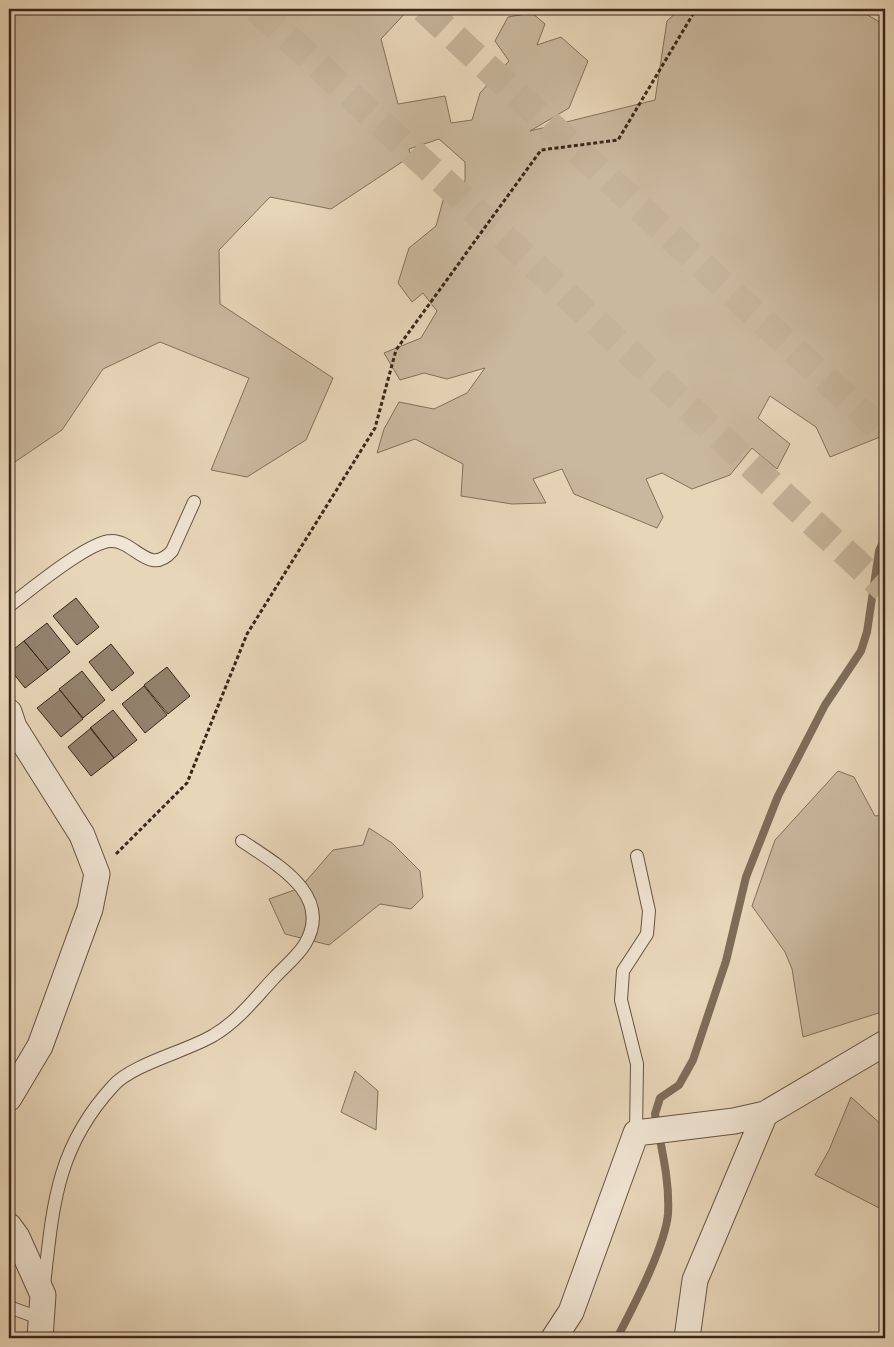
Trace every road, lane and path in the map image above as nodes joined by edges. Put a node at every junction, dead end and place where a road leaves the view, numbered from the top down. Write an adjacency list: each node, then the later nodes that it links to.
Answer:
1 (696, 9): 7 (path)
2 (194, 502): 3 (lane)
3 (9, 606)
4 (9, 712): 7 (street)
5 (242, 841): 14 (lane)
6 (636, 856): 11 (lane)
7 (98, 874): 9 (street)
8 (885, 1043): 10 (street)
9 (9, 1098)
10 (764, 1114): 11 (street); 16 (street)
11 (645, 1132): 15 (street)
12 (9, 1226): 14 (street)
13 (9, 1307): 14 (lane)
14 (42, 1318)
15 (554, 1338)
16 (687, 1338)

